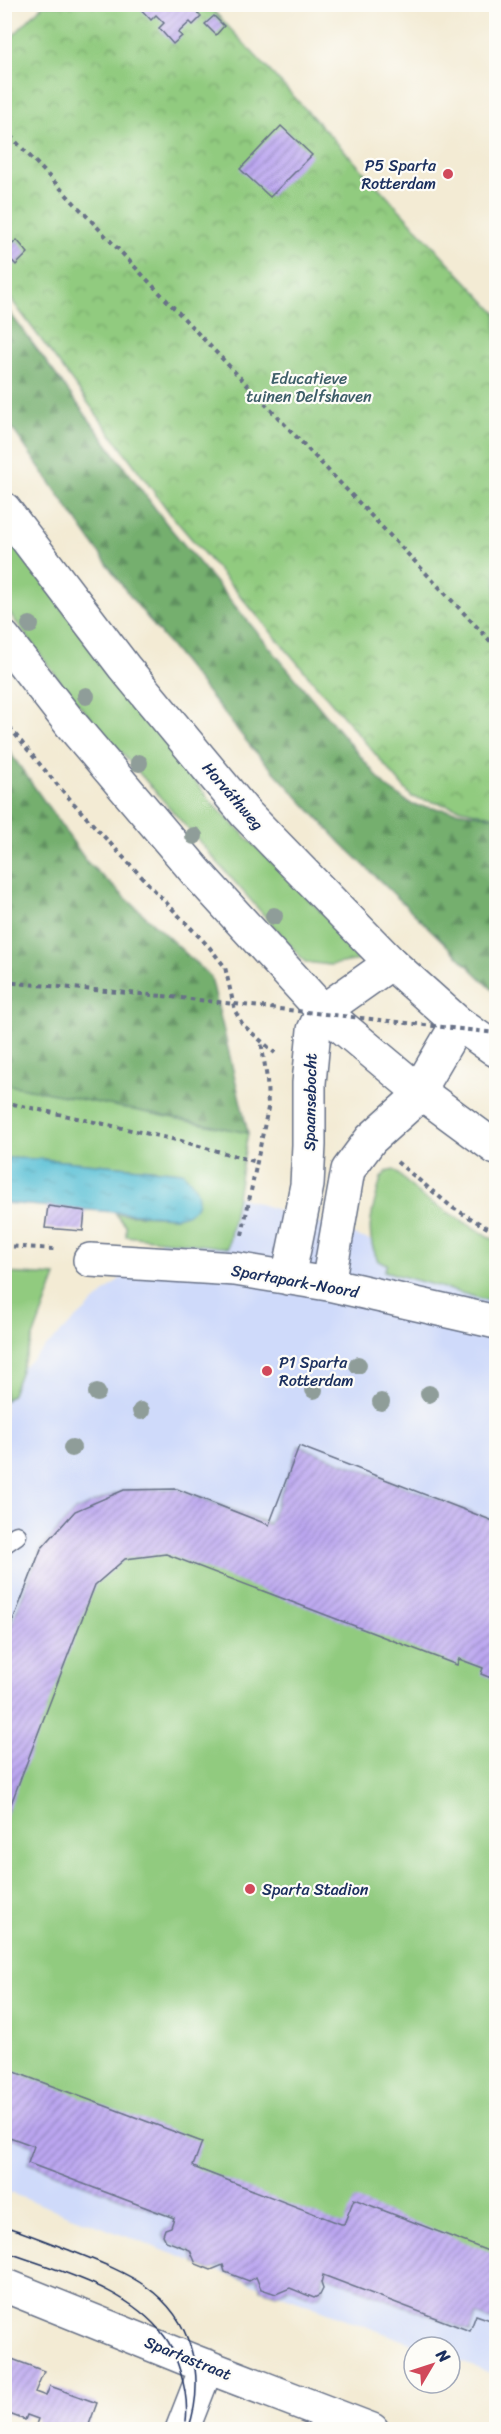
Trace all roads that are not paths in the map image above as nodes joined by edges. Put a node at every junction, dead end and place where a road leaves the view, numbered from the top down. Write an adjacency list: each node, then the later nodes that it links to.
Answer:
1 (4, 509): 3 (street, Horváthweg)
2 (4, 638): 4 (street)
3 (391, 963): 4 (street); 5 (street, Horváthweg)
4 (323, 1011): 7 (street); 10 (street, Spaansebocht)
5 (458, 1023): 6 (street, Horváthweg); 7 (street)
6 (496, 1050)
7 (420, 1092): 8 (street); 11 (street)
8 (496, 1148)
9 (90, 1260): 10 (street, Spartapark-Noord)
10 (288, 1278): 11 (street, Spartapark-Noord)
11 (328, 1284): 12 (street, Spartapark-Noord)
12 (496, 1322)
13 (4, 2285): 14 (street, Spartastraat)
14 (207, 2366): 15 (street); 16 (street, Spartastraat)
15 (182, 2430)
16 (372, 2430)

